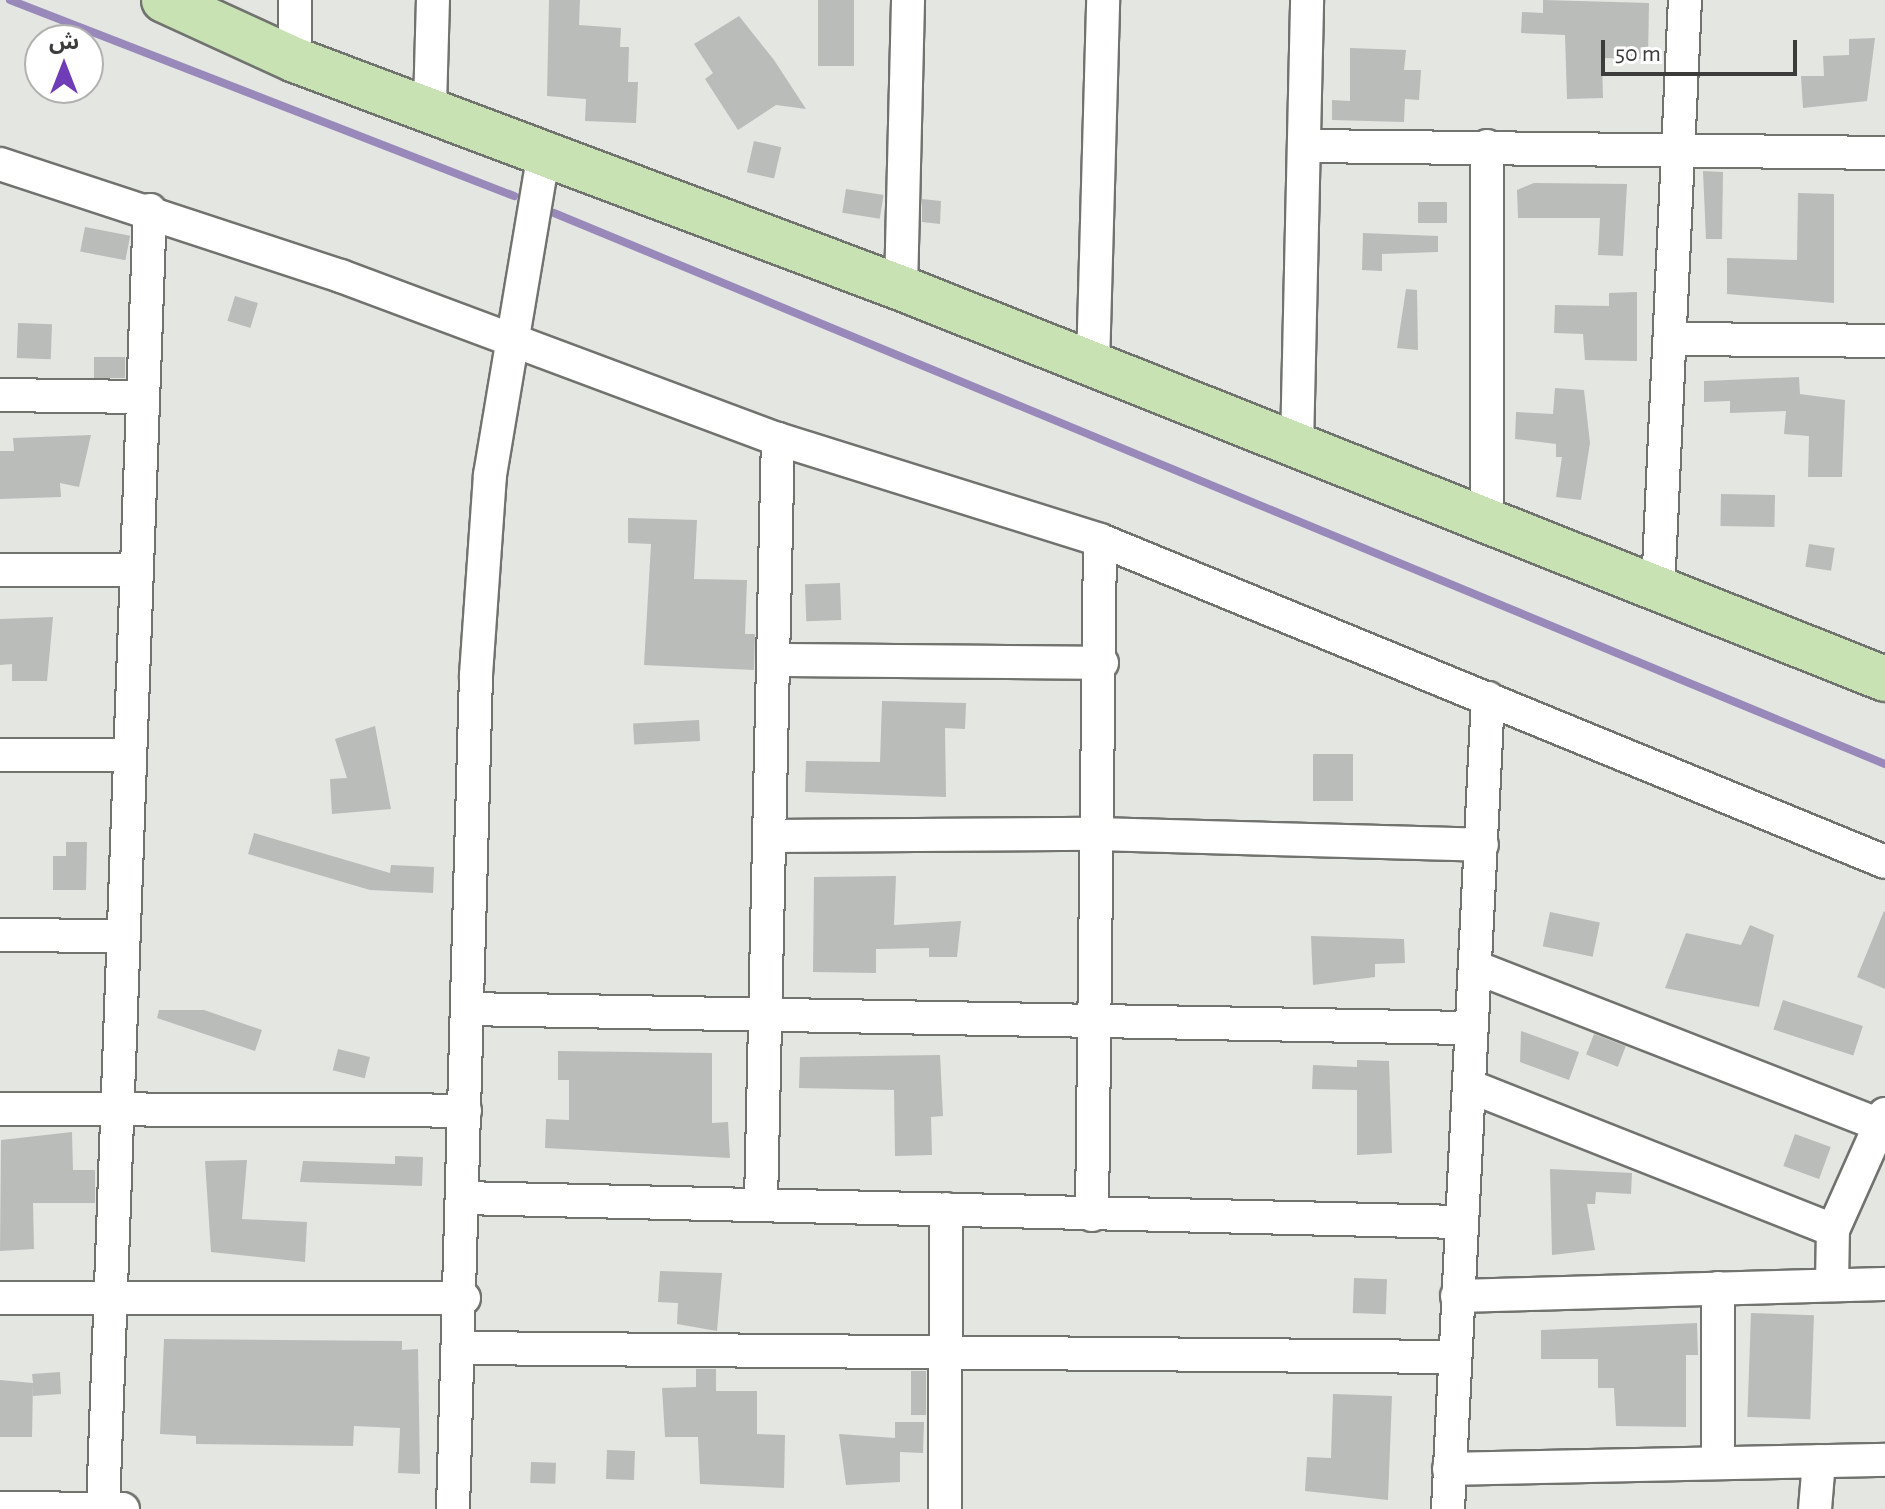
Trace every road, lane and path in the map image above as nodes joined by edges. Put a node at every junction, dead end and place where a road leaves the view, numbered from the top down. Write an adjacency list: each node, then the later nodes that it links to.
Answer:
1 (164, 0): 8 (main road)
2 (295, 0): 8 (street)
3 (433, 0): 9 (street)
4 (908, 0): 17 (street)
5 (1103, 0): 21 (street)
6 (1307, 0): 10 (street)
7 (1685, 0): 12 (street)
8 (295, 60): 9 (main road)
9 (430, 106): 13 (main road)
10 (1306, 146): 11 (street); 25 (street)
11 (1487, 146): 12 (street); 26 (street)
12 (1683, 150): 14 (street); 18 (street)
13 (544, 151): 17 (main road); 19 (street)
14 (1885, 153)
15 (0, 164): 16 (street)
16 (150, 210): 19 (street); 23 (street)
17 (901, 288): 21 (main road)
18 (1673, 339): 20 (street); 30 (street)
19 (507, 341): 24 (street); 44 (street)
20 (1885, 341)
21 (1093, 365): 25 (main road)
22 (0, 395): 23 (street)
23 (142, 397): 29 (street)
24 (778, 439): 27 (street); 31 (street)
25 (1297, 446): 26 (main road)
26 (1487, 520): 30 (main road)
27 (1100, 540): 32 (street); 34 (street)
28 (0, 570): 29 (street)
29 (136, 570): 36 (street)
30 (1658, 589): 33 (main road)
31 (774, 660): 32 (street); 38 (street)
32 (1102, 663): 37 (street)
33 (1885, 679)
34 (1488, 698): 39 (street); 40 (street)
35 (0, 755): 36 (street)
36 (130, 755): 42 (street)
37 (1097, 834): 38 (street); 39 (street); 46 (street)
38 (771, 836): 45 (street)
39 (1482, 845): 43 (street)
40 (1885, 862)
41 (0, 935): 42 (street)
42 (123, 936): 50 (street)
43 (1475, 967): 47 (street); 52 (street)
44 (467, 1009): 45 (street); 51 (street)
45 (765, 1014): 46 (street); 54 (street)
46 (1094, 1023): 47 (street); 56 (street)
47 (1470, 1028): 48 (street)
48 (1469, 1086): 57 (street); 58 (street)
49 (0, 1109): 50 (street)
50 (117, 1109): 51 (street); 65 (street)
51 (465, 1111): 53 (street)
52 (1883, 1122): 58 (street)
53 (463, 1198): 54 (street); 64 (street)
54 (761, 1203): 55 (street)
55 (946, 1209): 56 (street); 67 (street)
56 (1092, 1215): 57 (street)
57 (1462, 1222): 62 (street)
58 (1833, 1230): 60 (street)
59 (1885, 1284): 60 (street)
60 (1832, 1285): 61 (street)
61 (1718, 1288): 62 (street); 71 (street)
62 (1457, 1296): 68 (street)
63 (0, 1298): 65 (street)
64 (464, 1298): 65 (street); 66 (street)
65 (110, 1301): 74 (street)
66 (461, 1348): 67 (street); 76 (street)
67 (942, 1349): 68 (street); 77 (street)
68 (1454, 1357): 72 (street)
69 (1885, 1460): 70 (street)
70 (1819, 1461): 71 (street); 79 (street)
71 (1718, 1463): 72 (street)
72 (1449, 1469): 78 (street)
73 (0, 1508): 74 (street)
74 (103, 1508): 75 (street)
75 (123, 1509)
76 (453, 1509)
77 (945, 1509)
78 (1448, 1509)
79 (1815, 1509)

